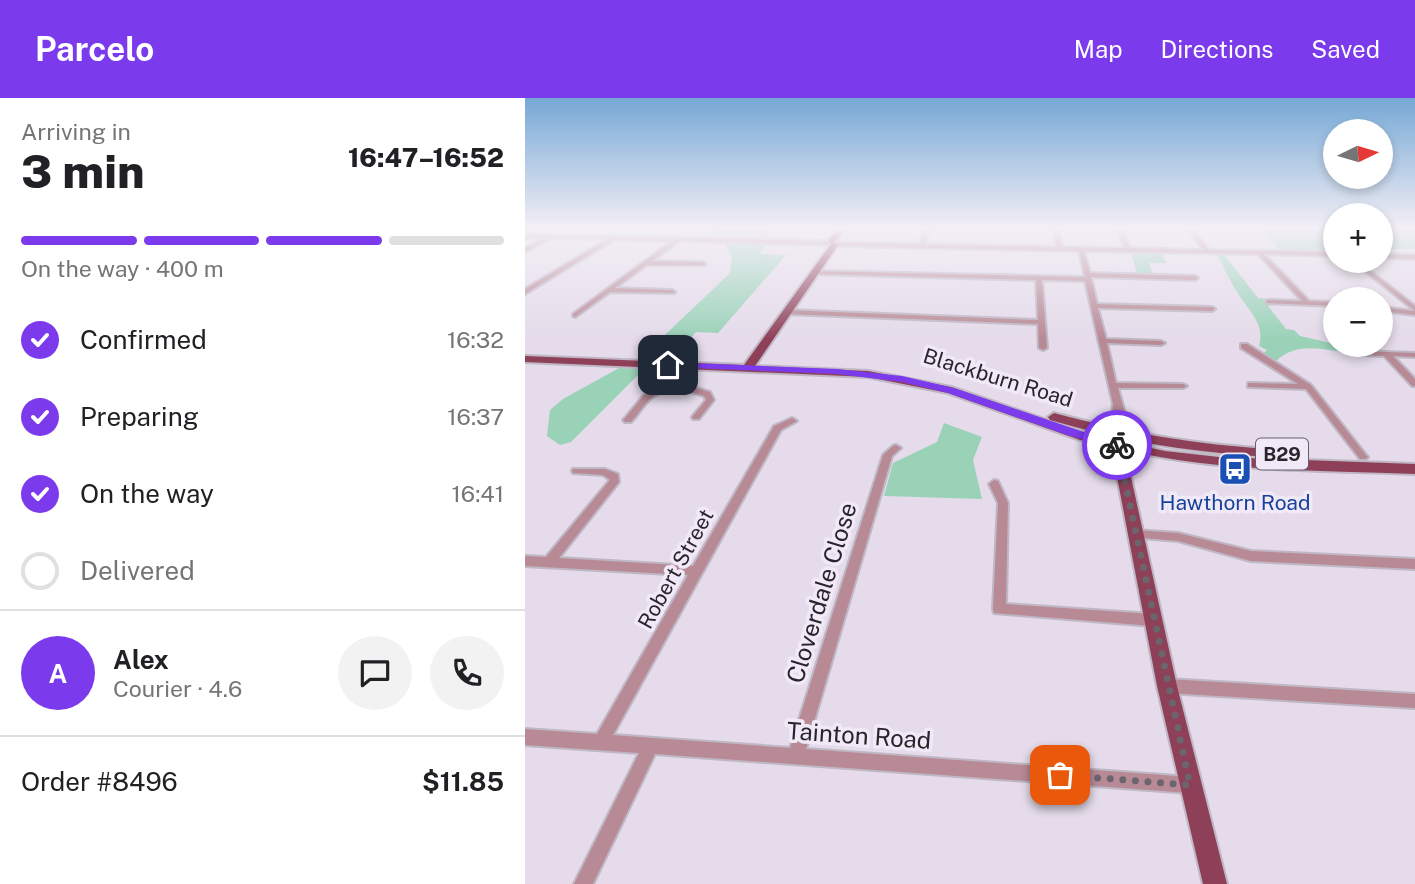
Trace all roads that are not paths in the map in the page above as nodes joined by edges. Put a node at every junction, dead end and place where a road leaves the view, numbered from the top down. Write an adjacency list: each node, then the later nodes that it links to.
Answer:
1 (569, 266): 12 (street)
2 (642, 266): 11 (street)
3 (818, 266): 6 (main road)
4 (1085, 266): 8 (street)
5 (1272, 266): 15 (street)
6 (813, 273): 9 (street); 21 (main road)
7 (1369, 273): 20 (street)
8 (1087, 277): 9 (street); 10 (street); 17 (street)
9 (1039, 278): 23 (street)
10 (1195, 278)
11 (609, 290): 13 (street); 22 (street)
12 (525, 292)
13 (672, 292)
14 (1268, 302): 15 (street)
15 (1307, 303): 16 (street)
16 (1323, 304)
17 (1094, 306): 18 (street); 24 (street)
18 (1212, 309)
19 (1393, 310): 20 (street)
20 (1415, 311)
21 (786, 313): 23 (street); 33 (main road)
22 (575, 315)
23 (1042, 322): 27 (street)
24 (1102, 341): 25 (street); 35 (street)
25 (1161, 343)
26 (1244, 346): 39 (street)
27 (1044, 348)
28 (525, 353): 33 (main road, Blackburn Road / B29)
29 (1393, 354): 30 (street)
30 (1415, 355)
31 (1388, 357): 36 (street)
32 (525, 359): 34 (main road, Blackburn Road / B29)
33 (750, 364): 34 (main road, Blackburn Road / B29); 42 (main road, Blackburn Road / B29); 47 (main road, Blackburn Road / B29)
34 (688, 366): 40 (street)
35 (1112, 384): 38 (street); 41 (street)
36 (1415, 384)
37 (1251, 385): 39 (street)
38 (1183, 386)
39 (1308, 387): 49 (street)
40 (669, 388): 43 (street); 44 (street)
41 (1117, 403): 46 (street); 47 (street)
42 (1024, 407): 46 (main road, Blackburn Road / B29); 47 (main road)
43 (696, 417)
44 (628, 420)
45 (792, 421): 58 (street, Robert Street)
46 (1095, 429): 47 (main road, Blackburn Road / B29)
47 (1129, 443): 49 (main road, Blackburn Road / B29); 51 (main road, Blackburn Road / B29); 54 (main road)
48 (897, 448): 65 (street, Cloverdale Close)
49 (1363, 457): 50 (main road, Blackburn Road / B29)
50 (1415, 459)
51 (1415, 469)
52 (577, 471): 56 (street)
53 (994, 484): 59 (street)
54 (1135, 534): 57 (street); 59 (main road)
55 (525, 561): 56 (street)
56 (549, 562): 58 (street)
57 (1415, 564)
58 (698, 570): 63 (street, Robert Street)
59 (1152, 620): 60 (main road)
60 (1167, 686): 61 (street); 66 (main road)
61 (1415, 701)
62 (525, 737): 63 (street, Tainton Road)
63 (601, 742): 64 (street, Tainton Road)
64 (650, 747): 65 (street, Tainton Road); 67 (street)
65 (796, 755): 66 (street, Tainton Road)
66 (1190, 785): 68 (main road)
67 (583, 884)
68 (1215, 884)

